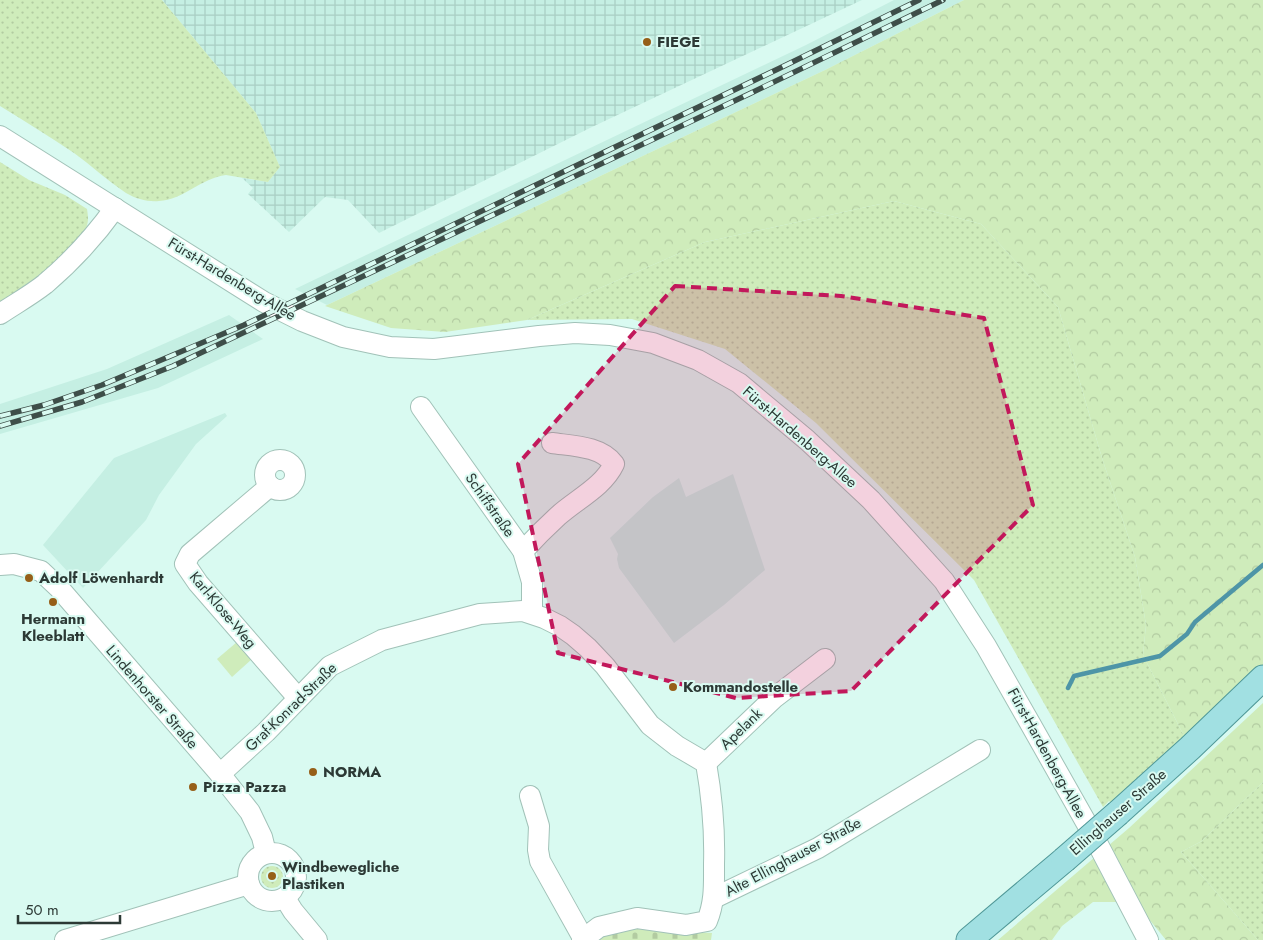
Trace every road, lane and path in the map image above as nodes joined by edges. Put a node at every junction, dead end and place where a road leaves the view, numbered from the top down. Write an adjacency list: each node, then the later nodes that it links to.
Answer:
1 (0, 136): 2 (street, Fürst-Hardenberg-Allee)
2 (116, 208): 3 (street); 25 (street, Fürst-Hardenberg-Allee)
3 (0, 314)
4 (421, 407): 7 (street, Schiffstraße)
5 (552, 442): 7 (street)
6 (270, 486): 12 (street, Karl-Klose-Weg)
7 (523, 552): 9 (street, Schiffstraße)
8 (7, 565): 15 (street, Lindenhorster Straße)
9 (532, 613): 12 (street, Graf-Konrad-Straße); 14 (street, Graf-Konrad-Straße)
10 (825, 659): 14 (street, Apelank)
11 (1263, 678): 24 (main road, Ellinghauser Straße, bridge)
12 (298, 698): 15 (street, Graf-Konrad-Straße)
13 (980, 750): 20 (street, Alte Ellinghauser Straße)
14 (706, 764): 20 (street)
15 (220, 774): 17 (street, Lindenhorster Straße)
16 (530, 796): 21 (street)
17 (266, 853): 18 (street); 19 (street)
18 (249, 884): 19 (street); 22 (street)
19 (285, 898): 23 (street)
20 (714, 898): 21 (street, Alte Ellinghauser Straße)
21 (582, 939)
22 (65, 940)
23 (317, 940)
24 (969, 940)
25 (1148, 940)

